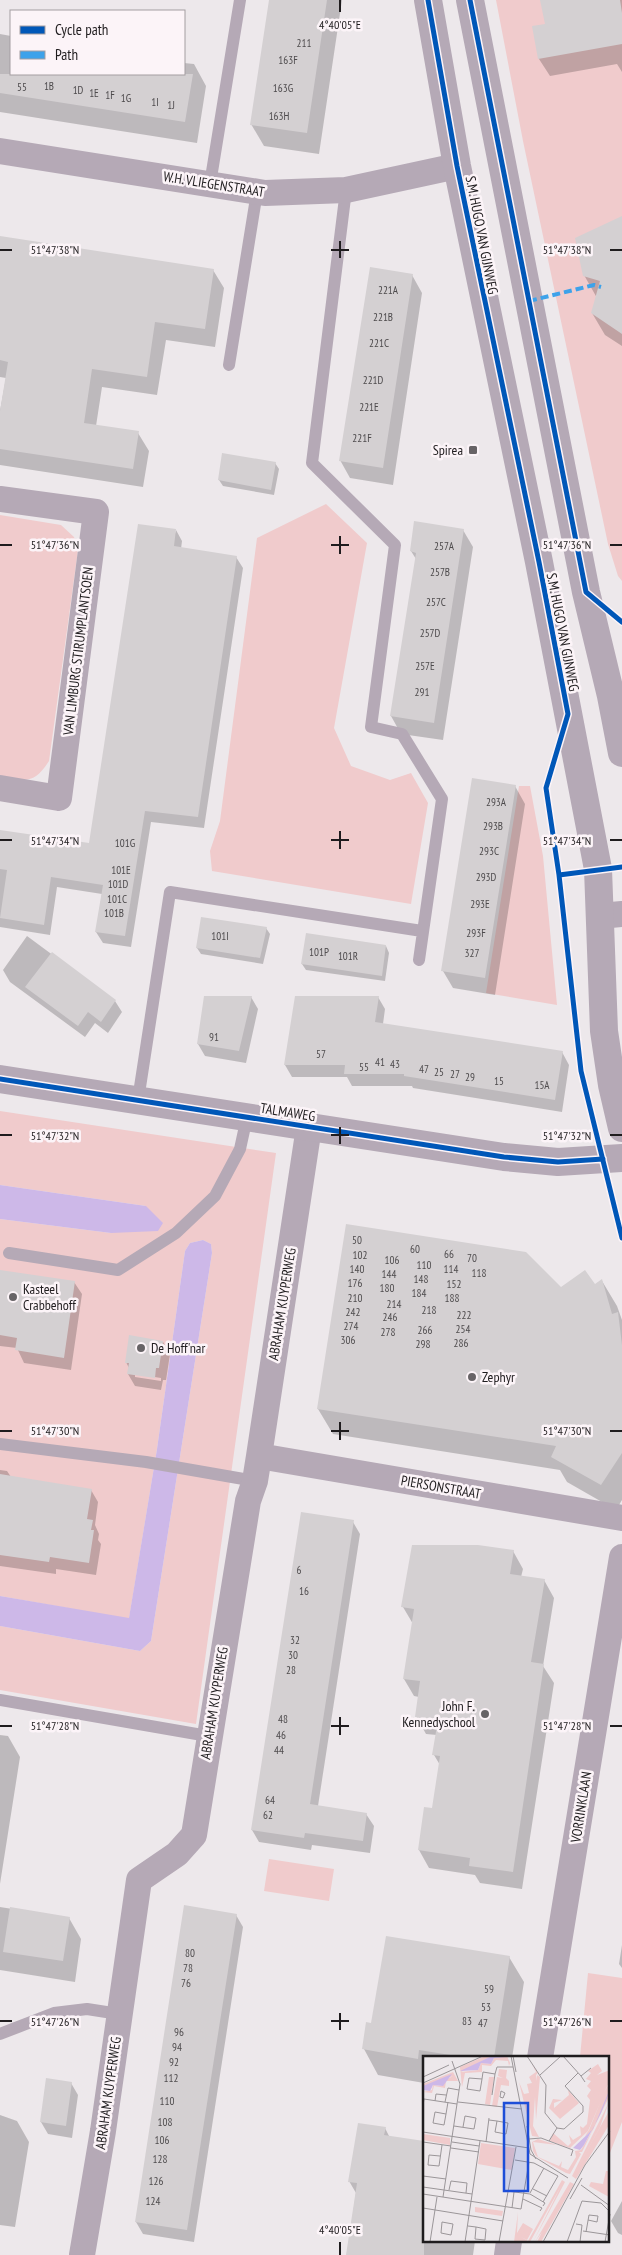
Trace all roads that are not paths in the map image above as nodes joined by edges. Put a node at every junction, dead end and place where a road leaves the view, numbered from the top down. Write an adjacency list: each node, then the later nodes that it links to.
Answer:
1 (240, 0): 6 (lane)
2 (428, 0): 5 (street, S.M. HUGO VAN GIJNWEG)
3 (470, 0): 11 (street)
4 (0, 151): 6 (street, W.H. VLIEGENSTRAAT)
5 (457, 166): 7 (street, W.H. VLIEGENSTRAAT); 13 (street, S.M. HUGO VAN GIJNWEG)
6 (210, 184): 8 (street, W.H. VLIEGENSTRAAT)
7 (346, 190): 8 (street, W.H. VLIEGENSTRAAT); 14 (lane)
8 (257, 192): 9 (lane)
9 (229, 366)
10 (0, 499): 12 (street, VAN LIMBURG STIRUMPLANTSOEN)
11 (622, 753)
12 (0, 788)
13 (611, 915): 20 (street, S.M. HUGO VAN GIJNWEG)
14 (422, 931): 15 (lane); 17 (lane)
15 (419, 960)
16 (0, 1079): 17 (street, TALMAWEG)
17 (138, 1100): 18 (street, TALMAWEG)
18 (246, 1117): 19 (street, TALMAWEG); 22 (lane)
19 (308, 1127): 21 (street, TALMAWEG); 24 (street, ABRAHAM KUYPERWEG)
20 (622, 1128)
21 (622, 1158)
22 (9, 1253)
23 (0, 1444): 24 (lane)
24 (257, 1468): 25 (street, PIERSONSTRAAT); 28 (street, ABRAHAM KUYPERWEG)
25 (622, 1518)
26 (622, 1557): 31 (street, VORRINKLAAN)
27 (0, 1700): 28 (lane)
28 (208, 1736): 29 (street, ABRAHAM KUYPERWEG)
29 (119, 2014): 30 (lane); 33 (street, ABRAHAM KUYPERWEG)
30 (0, 2034)
31 (540, 2056)
32 (509, 2242): 34 (street)
33 (82, 2255)
34 (507, 2255)

